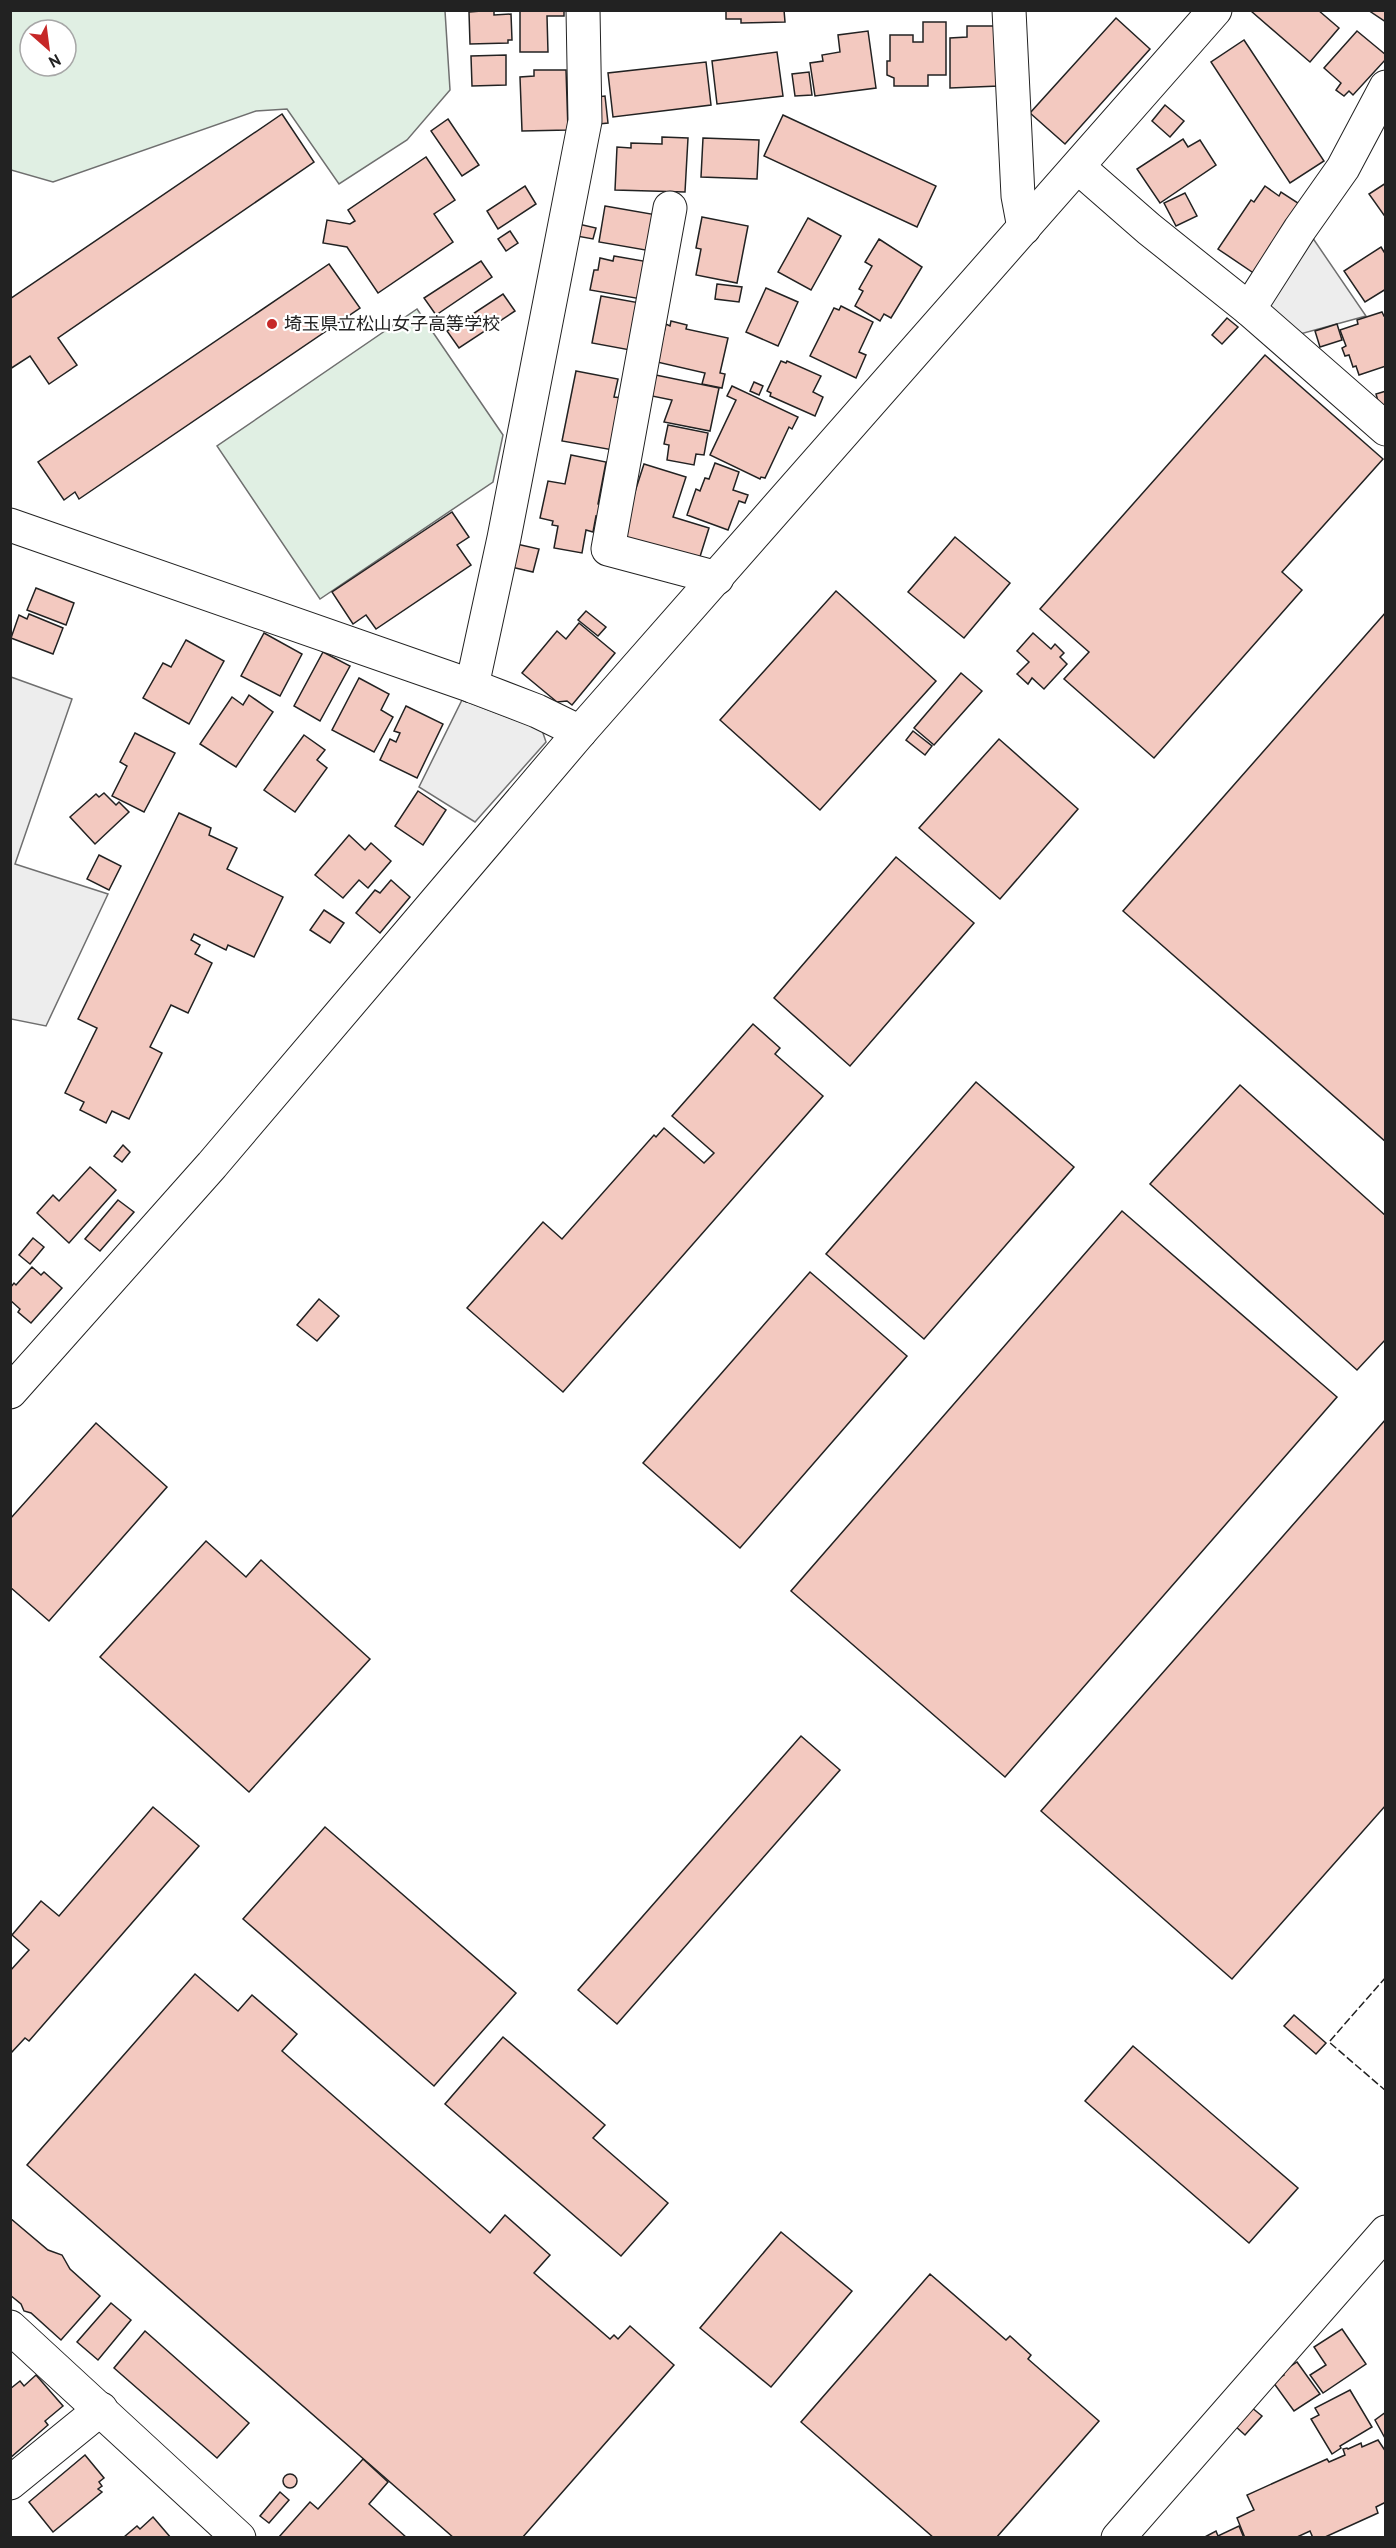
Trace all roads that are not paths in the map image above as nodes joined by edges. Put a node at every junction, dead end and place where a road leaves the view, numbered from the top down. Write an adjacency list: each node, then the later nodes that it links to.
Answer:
1 (583, 10): 12 (street)
2 (1009, 10): 7 (street)
3 (1215, 10): 5 (street)
4 (1386, 87): 8 (street)
5 (1078, 166): 7 (street); 8 (street)
6 (670, 207): 11 (street)
7 (1024, 228): 11 (street)
8 (1249, 309): 9 (street)
9 (1386, 429)
10 (10, 525): 12 (street)
11 (717, 578): 13 (street)
12 (472, 686): 13 (street)
13 (580, 732): 14 (street)
14 (10, 1392)
15 (1386, 2232): 20 (street)
16 (10, 2327): 17 (street)
17 (101, 2409): 18 (street); 19 (street)
18 (10, 2483)
19 (239, 2538)
20 (1118, 2538)

